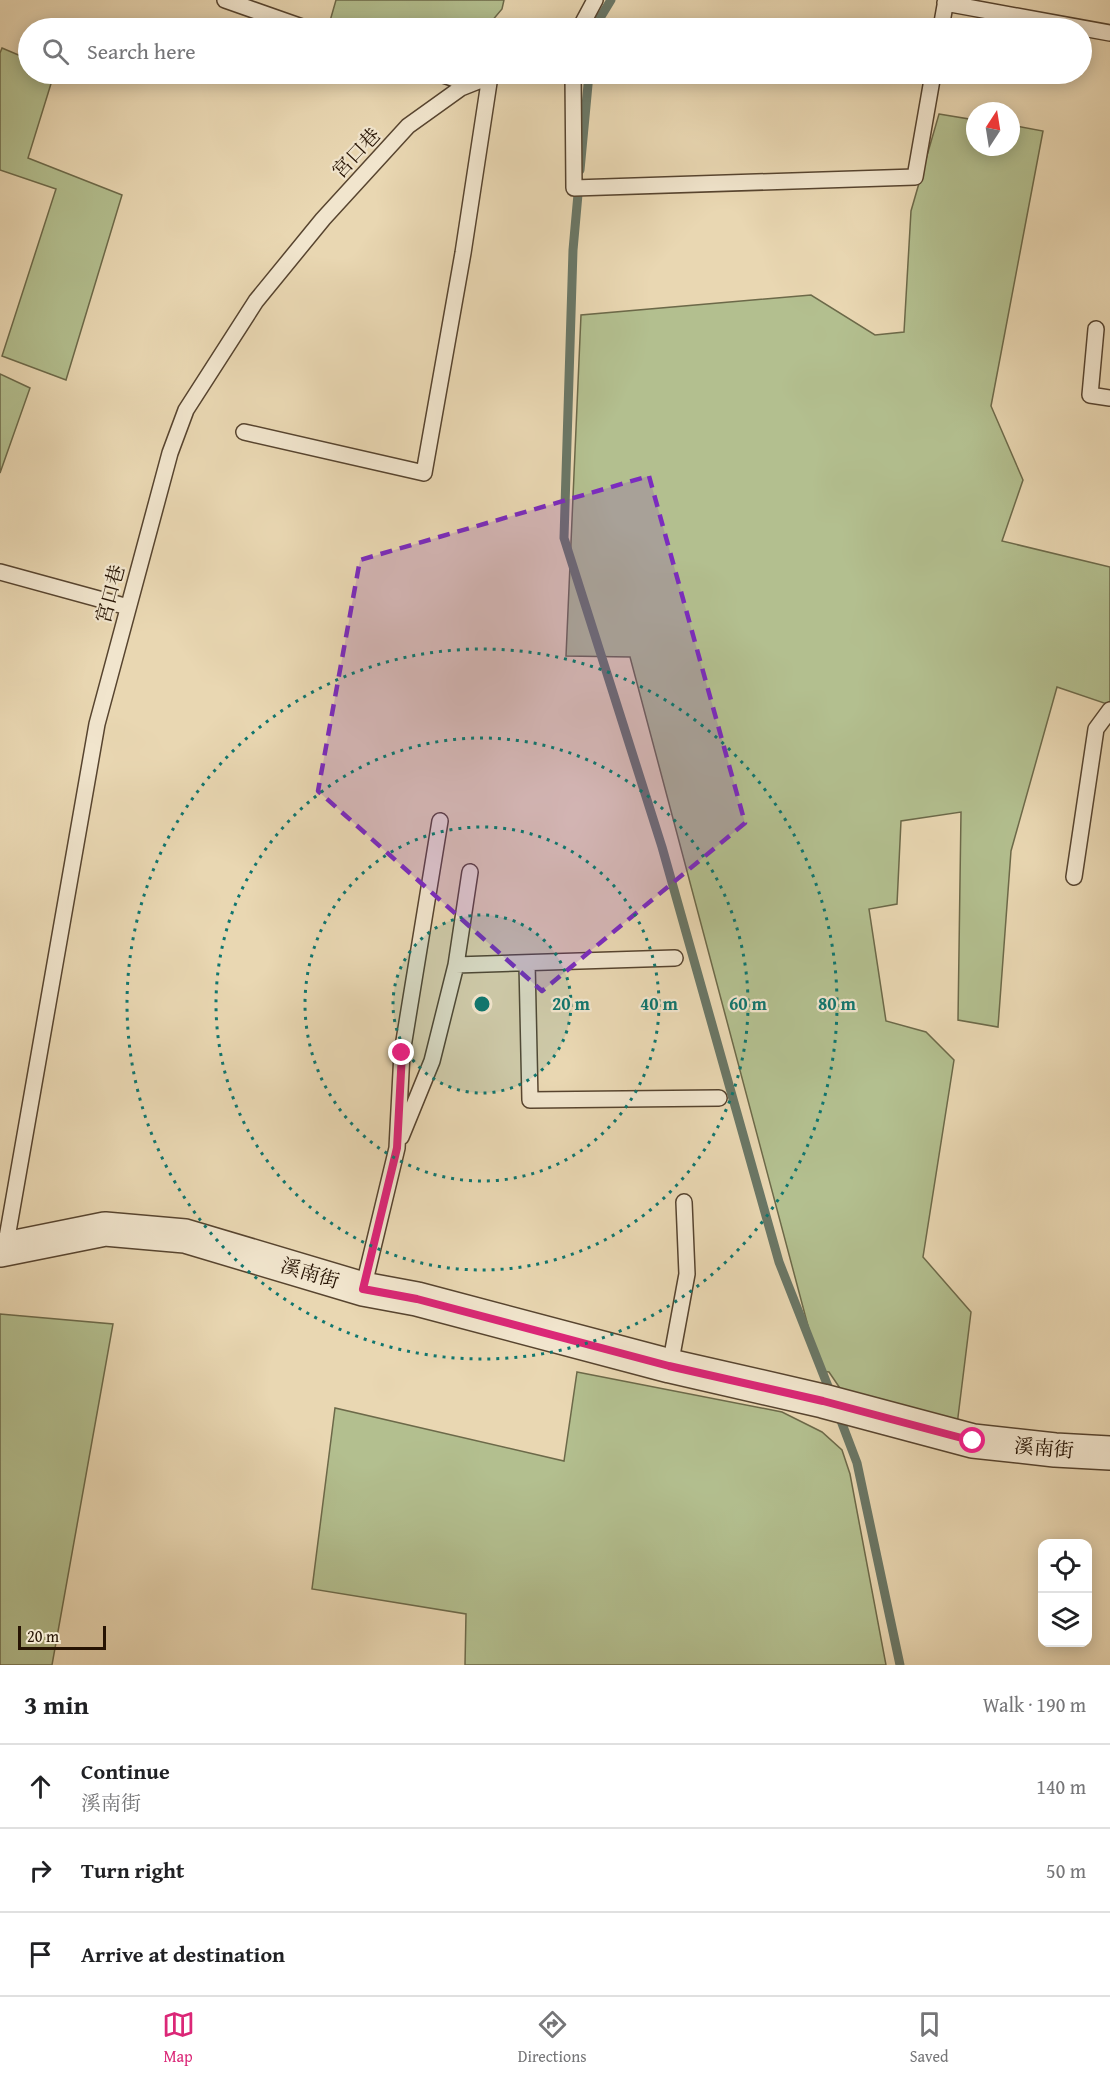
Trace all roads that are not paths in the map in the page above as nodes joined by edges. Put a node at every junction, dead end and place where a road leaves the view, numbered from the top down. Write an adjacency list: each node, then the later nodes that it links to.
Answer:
1 (225, 0): 4 (lane)
2 (595, 0): 5 (lane)
3 (946, 1): 6 (lane); 7 (lane)
4 (276, 18)
5 (585, 18)
6 (943, 18)
7 (1033, 18)
8 (1092, 29): 9 (lane)
9 (1110, 33)
10 (470, 84): 18 (lane, 宮口巷)
11 (491, 84): 16 (lane)
12 (573, 84): 13 (lane)
13 (931, 84)
14 (1096, 329): 15 (lane)
15 (1110, 398)
16 (244, 432)
17 (0, 572): 18 (lane)
18 (128, 607): 29 (lane, 宮口巷)
19 (1110, 710): 22 (lane)
20 (440, 821): 27 (lane)
21 (470, 872): 25 (lane)
22 (1074, 876)
23 (675, 958): 24 (lane)
24 (527, 963): 25 (lane); 26 (lane)
25 (456, 965): 27 (lane)
26 (719, 1098)
27 (397, 1148): 30 (lane)
28 (684, 1202): 31 (lane)
29 (2, 1250): 30 (street, 溪南街)
30 (363, 1289): 31 (street, 溪南街)
31 (669, 1366): 32 (street, 溪南街)
32 (1110, 1453)

